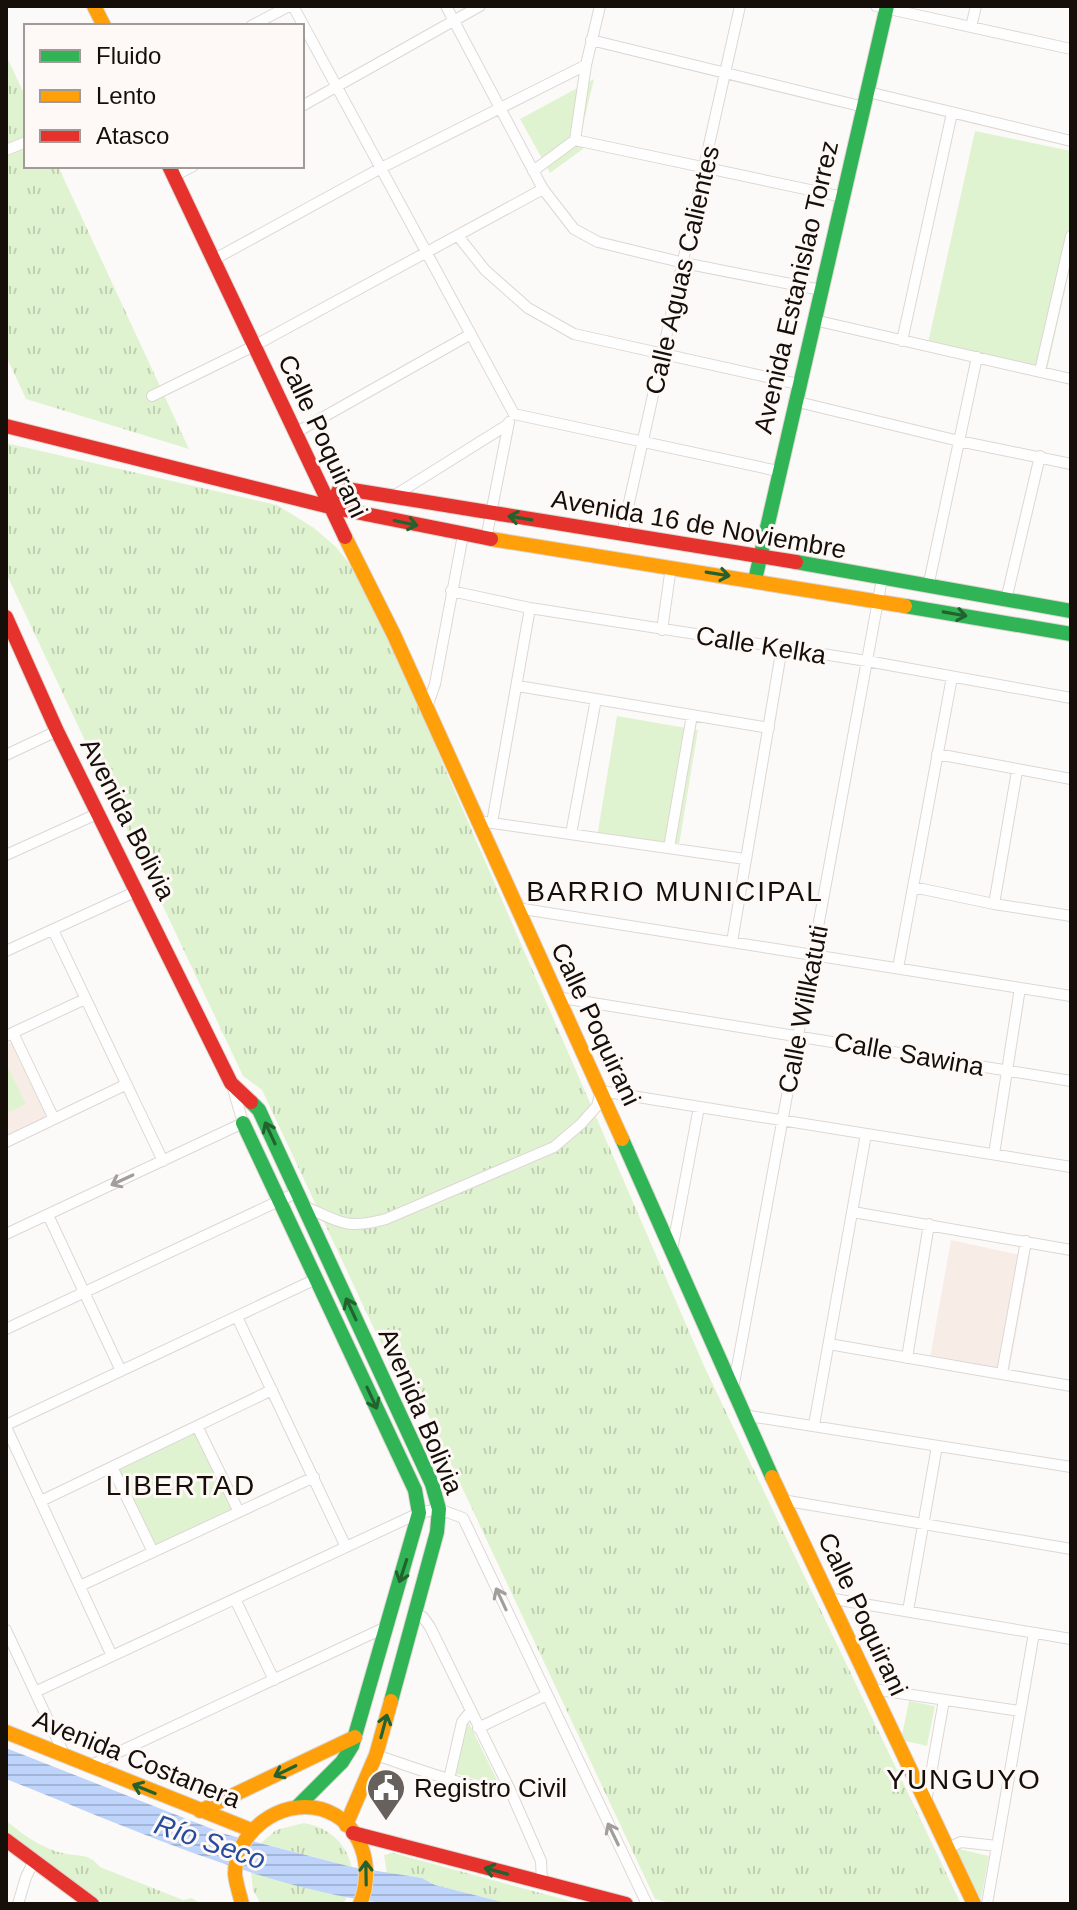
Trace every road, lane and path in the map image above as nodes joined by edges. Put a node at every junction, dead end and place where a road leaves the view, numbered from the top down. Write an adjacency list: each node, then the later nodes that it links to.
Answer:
1 (94, 6): 10 (street)
2 (291, 6): 11 (street); 12 (street)
3 (446, 6): 9 (street)
4 (480, 6): 9 (street)
5 (600, 6): 15 (street)
6 (740, 6): 18 (street, Calle Aguas Calientes)
7 (976, 6): 13 (street)
8 (883, 7): 13 (street); 20 (street, Avenida Estanislao Torrez)
9 (454, 20): 19 (street); 22 (street)
10 (103, 24)
11 (255, 24)
12 (301, 24)
13 (971, 27): 16 (street)
14 (304, 29): 19 (street)
15 (591, 40): 17 (street); 18 (street)
16 (1071, 49)
17 (586, 65): 22 (street); 24 (street)
18 (724, 74): 20 (street); 27 (street, Calle Aguas Calientes)
19 (337, 86): 21 (street); 26 (street)
20 (866, 100): 23 (street); 31 (street, Avenida Estanislao Torrez)
21 (304, 105)
22 (500, 106): 26 (street); 29 (street)
23 (952, 113): 25 (street); 40 (street)
24 (575, 140): 27 (street); 29 (street)
25 (1071, 141)
26 (381, 168): 34 (street); 35 (street)
27 (705, 169): 31 (street); 36 (street, Calle Aguas Calientes)
28 (172, 171): 35 (street, Calle Poquirani)
29 (533, 171): 30 (street)
30 (543, 189): 32 (street); 36 (street)
31 (843, 197): 37 (street, Avenida Estanislao Torrez)
32 (458, 236): 34 (street); 42 (street)
33 (1071, 236): 44 (street)
34 (427, 253): 39 (street); 41 (street)
35 (213, 260): 41 (street, Calle Poquirani)
36 (684, 263): 37 (street); 42 (street, Calle Aguas Calientes)
37 (821, 290): 38 (street, Avenida Estanislao Torrez)
38 (814, 320): 40 (street); 46 (street, Avenida Estanislao Torrez)
39 (471, 334): 49 (street); 52 (street)
40 (902, 341): 43 (street)
41 (258, 343): 47 (street); 52 (street, Calle Poquirani)
42 (663, 355): 46 (street); 54 (street, Calle Aguas Calientes)
43 (977, 357): 44 (street); 53 (street)
44 (1040, 371): 45 (street)
45 (1071, 379)
46 (798, 384): 48 (street, Avenida Estanislao Torrez)
47 (152, 396)
48 (794, 401): 53 (street); 57 (street, Avenida Estanislao Torrez)
49 (514, 414): 50 (street); 54 (street)
50 (507, 425): 58 (street); 60 (street)
51 (6, 426): 59 (street, Avenida 16 de Noviembre)
52 (295, 433): 59 (street, Calle Poquirani)
53 (959, 441): 55 (street); 68 (street)
54 (642, 443): 57 (street); 61 (street, Calle Aguas Calientes)
55 (1040, 456): 56 (street); 70 (street)
56 (1071, 464)
57 (778, 471): 64 (street, Avenida Estanislao Torrez)
58 (392, 497): 59 (street, Avenida 16 de Noviembre); 60 (street, Avenida 16 de Noviembre)
59 (330, 507): 62 (street, Avenida 16 de Noviembre, one-way to 62); 83 (street, Calle Poquirani)
60 (490, 513): 61 (street, Avenida 16 de Noviembre, one-way to 60); 63 (street)
61 (622, 534): 64 (street, Avenida 16 de Noviembre)
62 (463, 535): 63 (street, Avenida 16 de Noviembre); 69 (street)
63 (486, 539): 65 (street, Avenida 16 de Noviembre)
64 (759, 556): 66 (street, Avenida 16 de Noviembre); 67 (street, Avenida Estanislao Torrez)
65 (671, 567): 67 (street, Avenida 16 de Noviembre, one-way to 67); 75 (street)
66 (882, 579): 68 (street, Avenida 16 de Noviembre); 71 (street, Calle Willkatuti)
67 (755, 580): 71 (street, Avenida 16 de Noviembre)
68 (928, 587): 70 (street, Avenida 16 de Noviembre)
69 (451, 591): 72 (street, Calle Kelka); 83 (street)
70 (1006, 600): 73 (street, Avenida 16 de Noviembre)
71 (878, 601): 76 (street, Avenida 16 de Noviembre, one-way to 76); 78 (street, Calle Willkatuti)
72 (530, 608): 75 (street, Calle Kelka); 80 (street)
73 (1071, 611)
74 (6, 617): 86 (street, Avenida Bolivia)
75 (662, 630): 77 (street, Calle Kelka)
76 (1071, 634)
77 (782, 647): 78 (street, Calle Kelka); 85 (street)
78 (867, 661): 79 (street, Calle Kelka); 105 (street, Calle Willkatuti)
79 (952, 677): 81 (street, Calle Kelka); 87 (street)
80 (518, 686): 82 (street); 92 (street)
81 (1071, 698)
82 (596, 699): 84 (street); 93 (street)
83 (427, 707): 92 (street, Calle Poquirani)
84 (692, 715): 85 (street); 94 (street)
85 (769, 728): 96 (street)
86 (57, 731): 88 (street); 91 (street, Avenida Bolivia)
87 (937, 754): 89 (street); 97 (street)
88 (6, 755)
89 (1017, 771): 90 (street); 99 (street)
90 (1071, 779)
91 (99, 813): 95 (street); 98 (street, Avenida Bolivia)
92 (485, 822): 93 (street); 100 (street, Calle Poquirani)
93 (571, 834): 94 (street)
94 (669, 848): 96 (street)
95 (6, 855)
96 (745, 859): 103 (street)
97 (913, 887): 99 (street); 106 (street)
98 (137, 891): 102 (street); 115 (street, Avenida Bolivia)
99 (994, 904): 101 (street)
100 (517, 908): 103 (street); 109 (street, Calle Poquirani)
101 (1071, 916)
102 (53, 930): 104 (street); 110 (street)
103 (732, 942): 105 (street)
104 (6, 951)
105 (814, 955): 106 (street); 112 (street, Calle Willkatuti)
106 (898, 968): 107 (street)
107 (1020, 988): 108 (street); 113 (street)
108 (1071, 996)
109 (556, 997): 112 (street, Calle Sawina); 117 (street, Calle Poquirani)
110 (85, 999): 111 (street); 116 (street)
111 (10, 1034): 119 (street)
112 (799, 1034): 113 (street, Calle Sawina); 120 (street, Calle Willkatuti)
113 (1008, 1071): 114 (street, Calle Sawina); 124 (street)
114 (1071, 1081)
115 (231, 1083): 121 (street, Avenida Bolivia); 127 (street, Avenida Bolivia, one-way to 115)
116 (125, 1085): 119 (street); 125 (street)
117 (601, 1091): 118 (street); 127 (street); 135 (street, Calle Poquirani)
118 (699, 1107): 120 (street); 135 (street)
119 (54, 1119): 123 (street)
120 (782, 1120): 122 (street); 146 (street, Calle Willkatuti)
121 (243, 1123): 125 (street); 128 (street, Avenida Bolivia)
122 (866, 1134): 124 (street); 129 (street)
123 (6, 1142)
124 (994, 1154): 126 (street)
125 (163, 1161): 130 (street, one-way to 130)
126 (1071, 1167)
127 (301, 1199): 128 (street); 158 (street, Avenida Bolivia, one-way to 127)
128 (280, 1201): 136 (street, Avenida Bolivia); 137 (street)
129 (853, 1212): 131 (street); 140 (street)
130 (48, 1215): 132 (street); 137 (street)
131 (929, 1224): 133 (street); 141 (street)
132 (6, 1234)
133 (1026, 1241): 134 (street); 143 (street)
134 (1071, 1250)
135 (672, 1255): 146 (street, Calle Poquirani)
136 (316, 1279): 138 (street); 160 (street, Avenida Bolivia, one-way to 160)
137 (84, 1292): 139 (street); 142 (street)
138 (237, 1317): 142 (street); 145 (street)
139 (6, 1329)
140 (829, 1344): 141 (street); 148 (street)
141 (907, 1358): 143 (street)
142 (121, 1371): 149 (street)
143 (1002, 1373): 144 (street)
144 (1071, 1386)
145 (272, 1390): 150 (street); 155 (street)
146 (732, 1391): 147 (street, Calle Poquirani)
147 (743, 1415): 148 (street); 156 (street, Calle Poquirani)
148 (814, 1425): 151 (street)
149 (6, 1426): 157 (street)
150 (197, 1426): 153 (street); 159 (street)
151 (937, 1446): 154 (street); 161 (street)
152 (1071, 1453): 154 (street)
153 (112, 1467): 157 (street); 164 (street)
154 (1070, 1467)
155 (314, 1477): 159 (street); 162 (street)
156 (782, 1500): 161 (street); 166 (street, Calle Poquirani)
157 (41, 1501): 165 (street)
158 (439, 1509): 160 (street); 169 (street, Avenida Bolivia); 178 (street, one-way to 158)
159 (239, 1512): 164 (street)
160 (419, 1513): 162 (street); 170 (street, Avenida Bolivia, one-way to 170)
161 (923, 1524): 163 (street); 168 (street)
162 (346, 1547): 167 (street)
163 (1071, 1549)
164 (153, 1552): 165 (street)
165 (80, 1586): 174 (street)
166 (828, 1598): 168 (street); 176 (street, Calle Poquirani)
167 (235, 1599): 174 (street); 175 (street)
168 (908, 1611): 172 (street)
169 (414, 1613): 181 (street); 185 (street, Avenida Bolivia, one-way to 169)
170 (384, 1628): 175 (street); 184 (street, Avenida Bolivia)
171 (6, 1630): 177 (street)
172 (1034, 1633): 173 (street); 180 (street)
173 (1071, 1639)
174 (112, 1656): 177 (street)
175 (274, 1680): 187 (street)
176 (872, 1689): 179 (street); 190 (street, Calle Poquirani)
177 (35, 1692): 186 (street)
178 (547, 1695): 182 (street); 205 (street, one-way to 178)
179 (944, 1700): 180 (street); 190 (street)
180 (1020, 1711): 196 (street)
181 (470, 1712): 182 (street); 188 (street)
182 (478, 1728): 189 (street)
183 (6, 1732): 186 (street, Avenida Costanera)
184 (355, 1737): 191 (street, Avenida Bolivia); 192 (street, one-way to 192)
185 (376, 1755): 188 (street); 193 (street, Avenida Bolivia)
186 (64, 1756): 187 (street, Avenida Costanera)
187 (89, 1766): 192 (street, Avenida Costanera, one-way to 187)
188 (449, 1779): 189 (street)
189 (510, 1790): 199 (street)
190 (926, 1802): 197 (street, Calle Poquirani)
191 (297, 1807): 193 (street); 194 (street)
192 (200, 1811): 194 (street, Avenida Costanera)
193 (353, 1833): 199 (street, one-way to 193); 203 (street, one-way to 193)
194 (247, 1834): 202 (street)
195 (6, 1840): 198 (street)
196 (997, 1846): 197 (street); 207 (street)
197 (948, 1848): 206 (street, Calle Poquirani)
198 (34, 1861): 200 (street); 201 (street)
199 (542, 1883): 204 (street)
200 (18, 1904)
201 (92, 1904)
202 (242, 1904)
203 (360, 1904)
204 (626, 1904)
205 (647, 1904)
206 (974, 1904)
207 (987, 1904)

